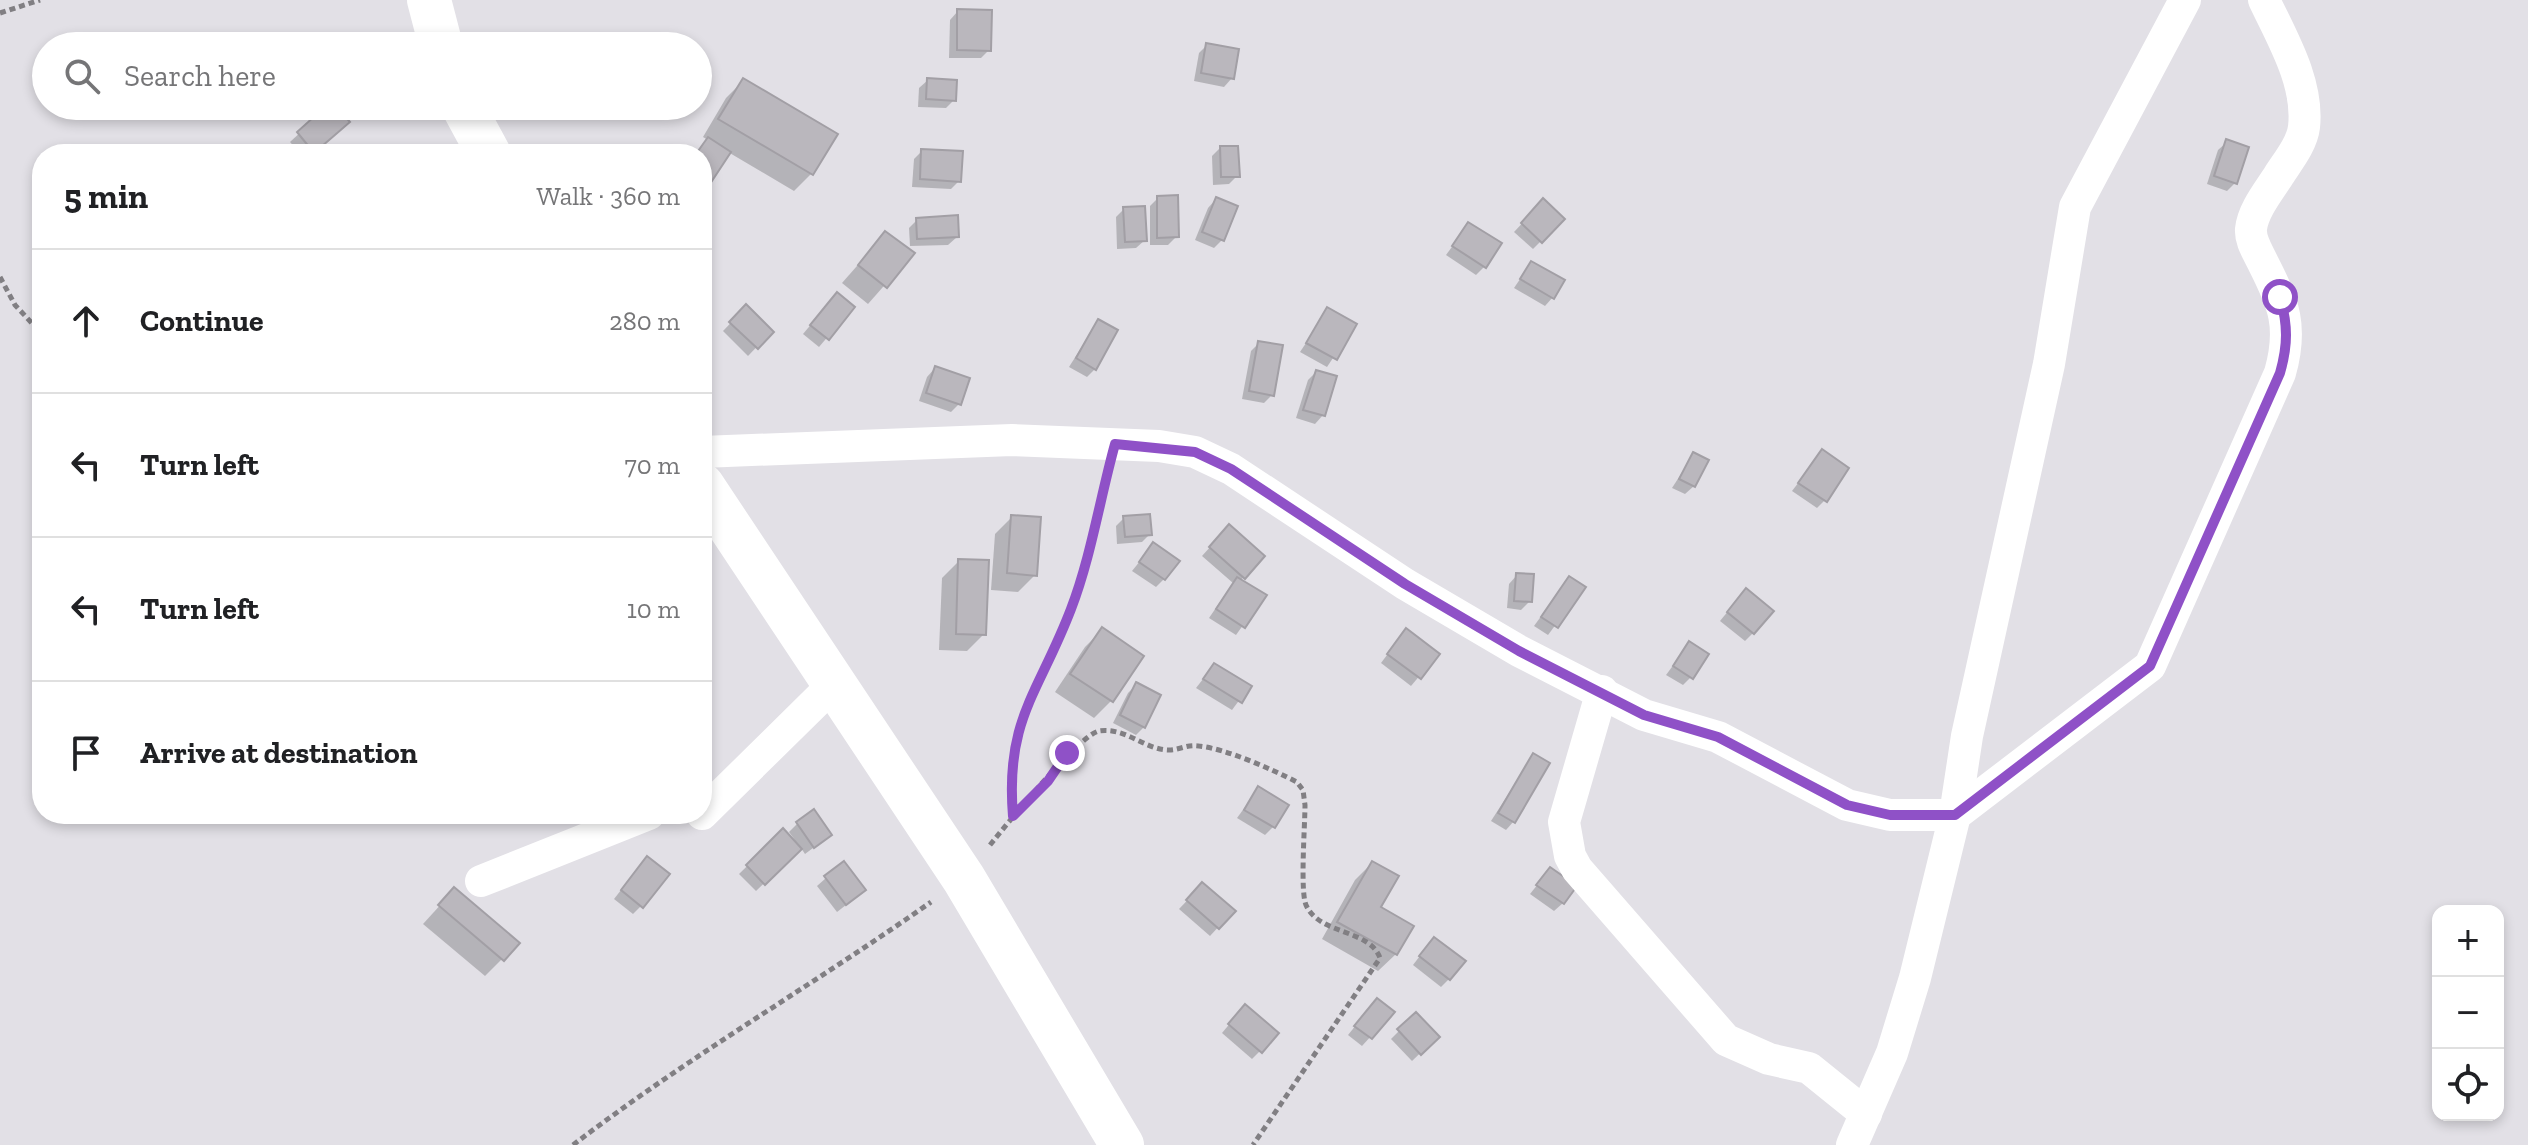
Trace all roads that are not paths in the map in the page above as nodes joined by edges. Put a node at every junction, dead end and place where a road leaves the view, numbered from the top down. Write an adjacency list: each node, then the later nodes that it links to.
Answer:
1 (429, 0): 4 (street)
2 (2185, 0): 12 (street)
3 (2264, 0): 12 (street)
4 (437, 32)
5 (471, 120): 6 (street)
6 (484, 144)
7 (712, 452): 10 (street)
8 (712, 500): 9 (street)
9 (834, 684): 11 (street); 16 (street)
10 (1602, 691): 12 (street); 15 (street)
11 (712, 804)
12 (1955, 815): 15 (street)
13 (624, 824): 14 (street)
14 (481, 881)
15 (1866, 1114): 17 (street)
16 (1122, 1145)
17 (1852, 1145)

